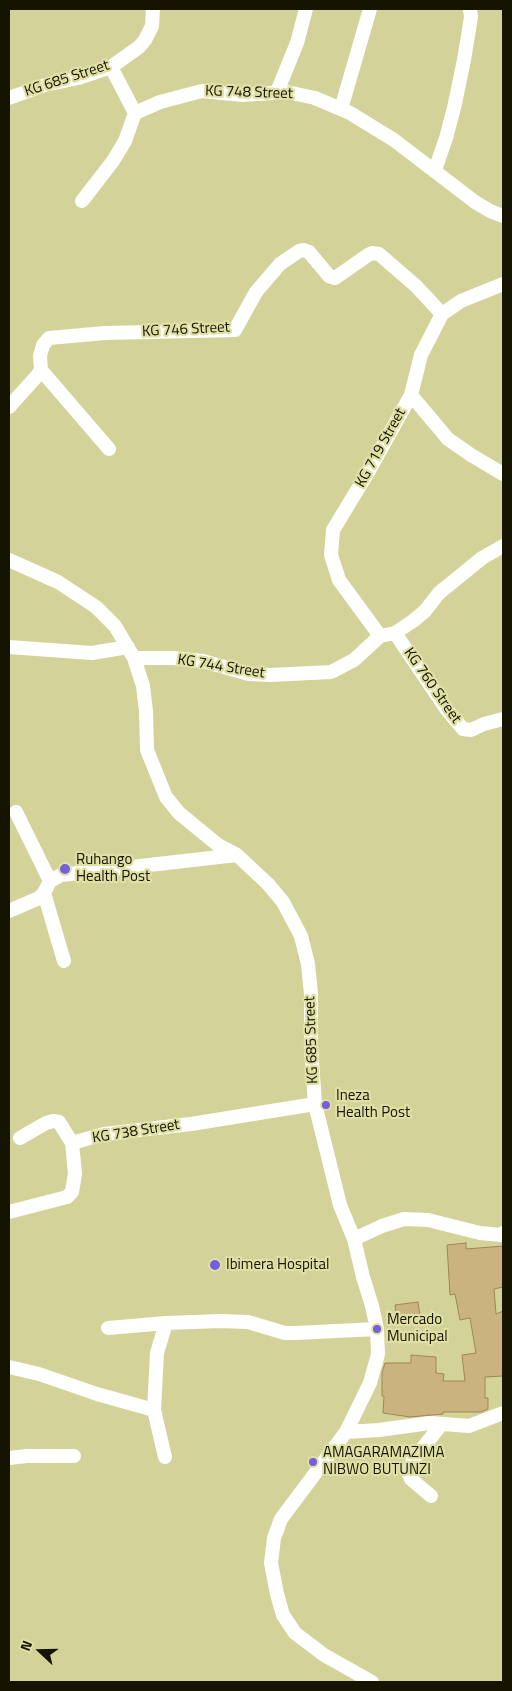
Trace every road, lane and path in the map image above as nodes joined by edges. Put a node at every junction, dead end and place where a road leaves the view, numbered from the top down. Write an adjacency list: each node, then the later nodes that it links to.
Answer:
1 (154, 9): 5 (street, KG 685 Street)
2 (306, 9): 6 (street)
3 (370, 9): 8 (street)
4 (470, 9): 10 (street)
5 (110, 67): 7 (street, KG 685 Street); 9 (street)
6 (277, 92): 8 (street, KG 748 Street); 9 (street, KG 748 Street)
7 (9, 98)
8 (341, 109): 10 (street, KG 748 Street)
9 (135, 113): 11 (street)
10 (435, 170): 12 (street, KG 748 Street)
11 (82, 201)
12 (503, 216)
13 (503, 284): 14 (street)
14 (442, 314): 15 (street, KG 746 Street); 16 (street, KG 719 Street)
15 (41, 370): 17 (street); 18 (street)
16 (411, 395): 19 (street); 23 (street, KG 719 Street)
17 (9, 407)
18 (108, 449)
19 (503, 474)
20 (503, 546): 22 (street)
21 (9, 560): 25 (street, KG 685 Street)
22 (395, 633): 23 (street); 26 (street, KG 760 Street)
23 (380, 636): 25 (street, KG 744 Street)
24 (9, 646): 25 (street, KG 744 Street)
25 (131, 653): 28 (street, KG 685 Street)
26 (503, 719)
27 (16, 812): 29 (street)
28 (238, 855): 29 (street); 32 (street, KG 685 Street)
29 (47, 887): 30 (street); 31 (street)
30 (9, 910)
31 (64, 961)
32 (315, 1104): 34 (street, KG 738 Street); 37 (street, KG 685 Street)
33 (20, 1138): 34 (street)
34 (72, 1143): 35 (street, KG 738 Street)
35 (9, 1212)
36 (503, 1233): 37 (street)
37 (354, 1239): 40 (street, KG 685 Street)
38 (166, 1323): 39 (street); 40 (street); 42 (street)
39 (108, 1328)
40 (377, 1329): 45 (street, KG 685 Street)
41 (9, 1366): 42 (street)
42 (154, 1410): 47 (street)
43 (503, 1413): 44 (street)
44 (441, 1425): 45 (street); 49 (street)
45 (346, 1432): 50 (street, KG 685 Street)
46 (74, 1456): 48 (street)
47 (165, 1456)
48 (9, 1458)
49 (431, 1496)
50 (372, 1682)

